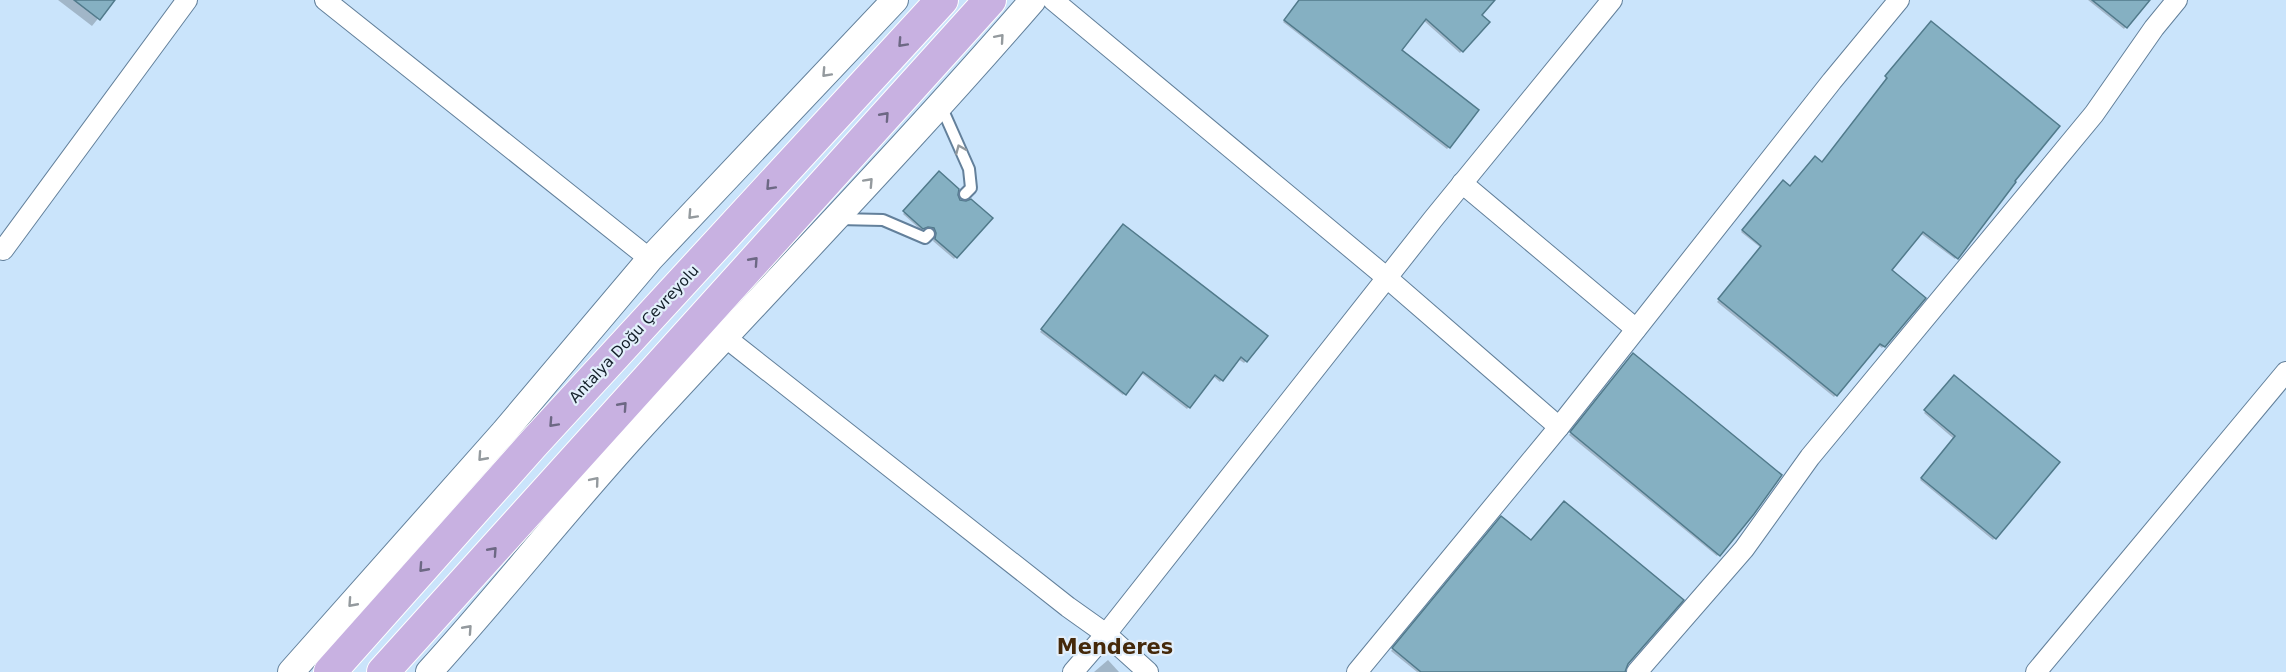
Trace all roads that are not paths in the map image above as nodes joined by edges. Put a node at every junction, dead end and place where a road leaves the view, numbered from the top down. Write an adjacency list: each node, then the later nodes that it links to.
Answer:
1 (187, 0): 16 (street)
2 (326, 0): 17 (street)
3 (895, 0): 17 (street, one-way to 17)
4 (942, 0): 25 (main road, Antalya Doğu Çevreyolu, one-way to 25)
5 (990, 0): 26 (main road, one-way to 5)
6 (1033, 0): 11 (street, one-way to 6)
7 (1053, 0): 18 (street)
8 (1612, 0): 12 (street)
9 (1899, 0): 19 (street)
10 (2177, 0): 31 (street)
11 (941, 104): 13 (lane, one-way to 11); 14 (street, one-way to 11)
12 (1462, 183): 18 (street); 19 (street)
13 (965, 194)
14 (835, 218): 15 (lane); 20 (street)
15 (929, 234)
16 (1, 251)
17 (650, 259): 24 (street, one-way to 24)
18 (1386, 277): 22 (street); 23 (street)
19 (1636, 328): 22 (street)
20 (725, 337): 23 (street); 27 (street, one-way to 20)
21 (2286, 372): 32 (street)
22 (1558, 427): 30 (street)
23 (1106, 634): 28 (street); 29 (street)
24 (291, 672)
25 (330, 672)
26 (383, 672)
27 (429, 672)
28 (1073, 672)
29 (1148, 672)
30 (1357, 672)
31 (1637, 672)
32 (2036, 672)

